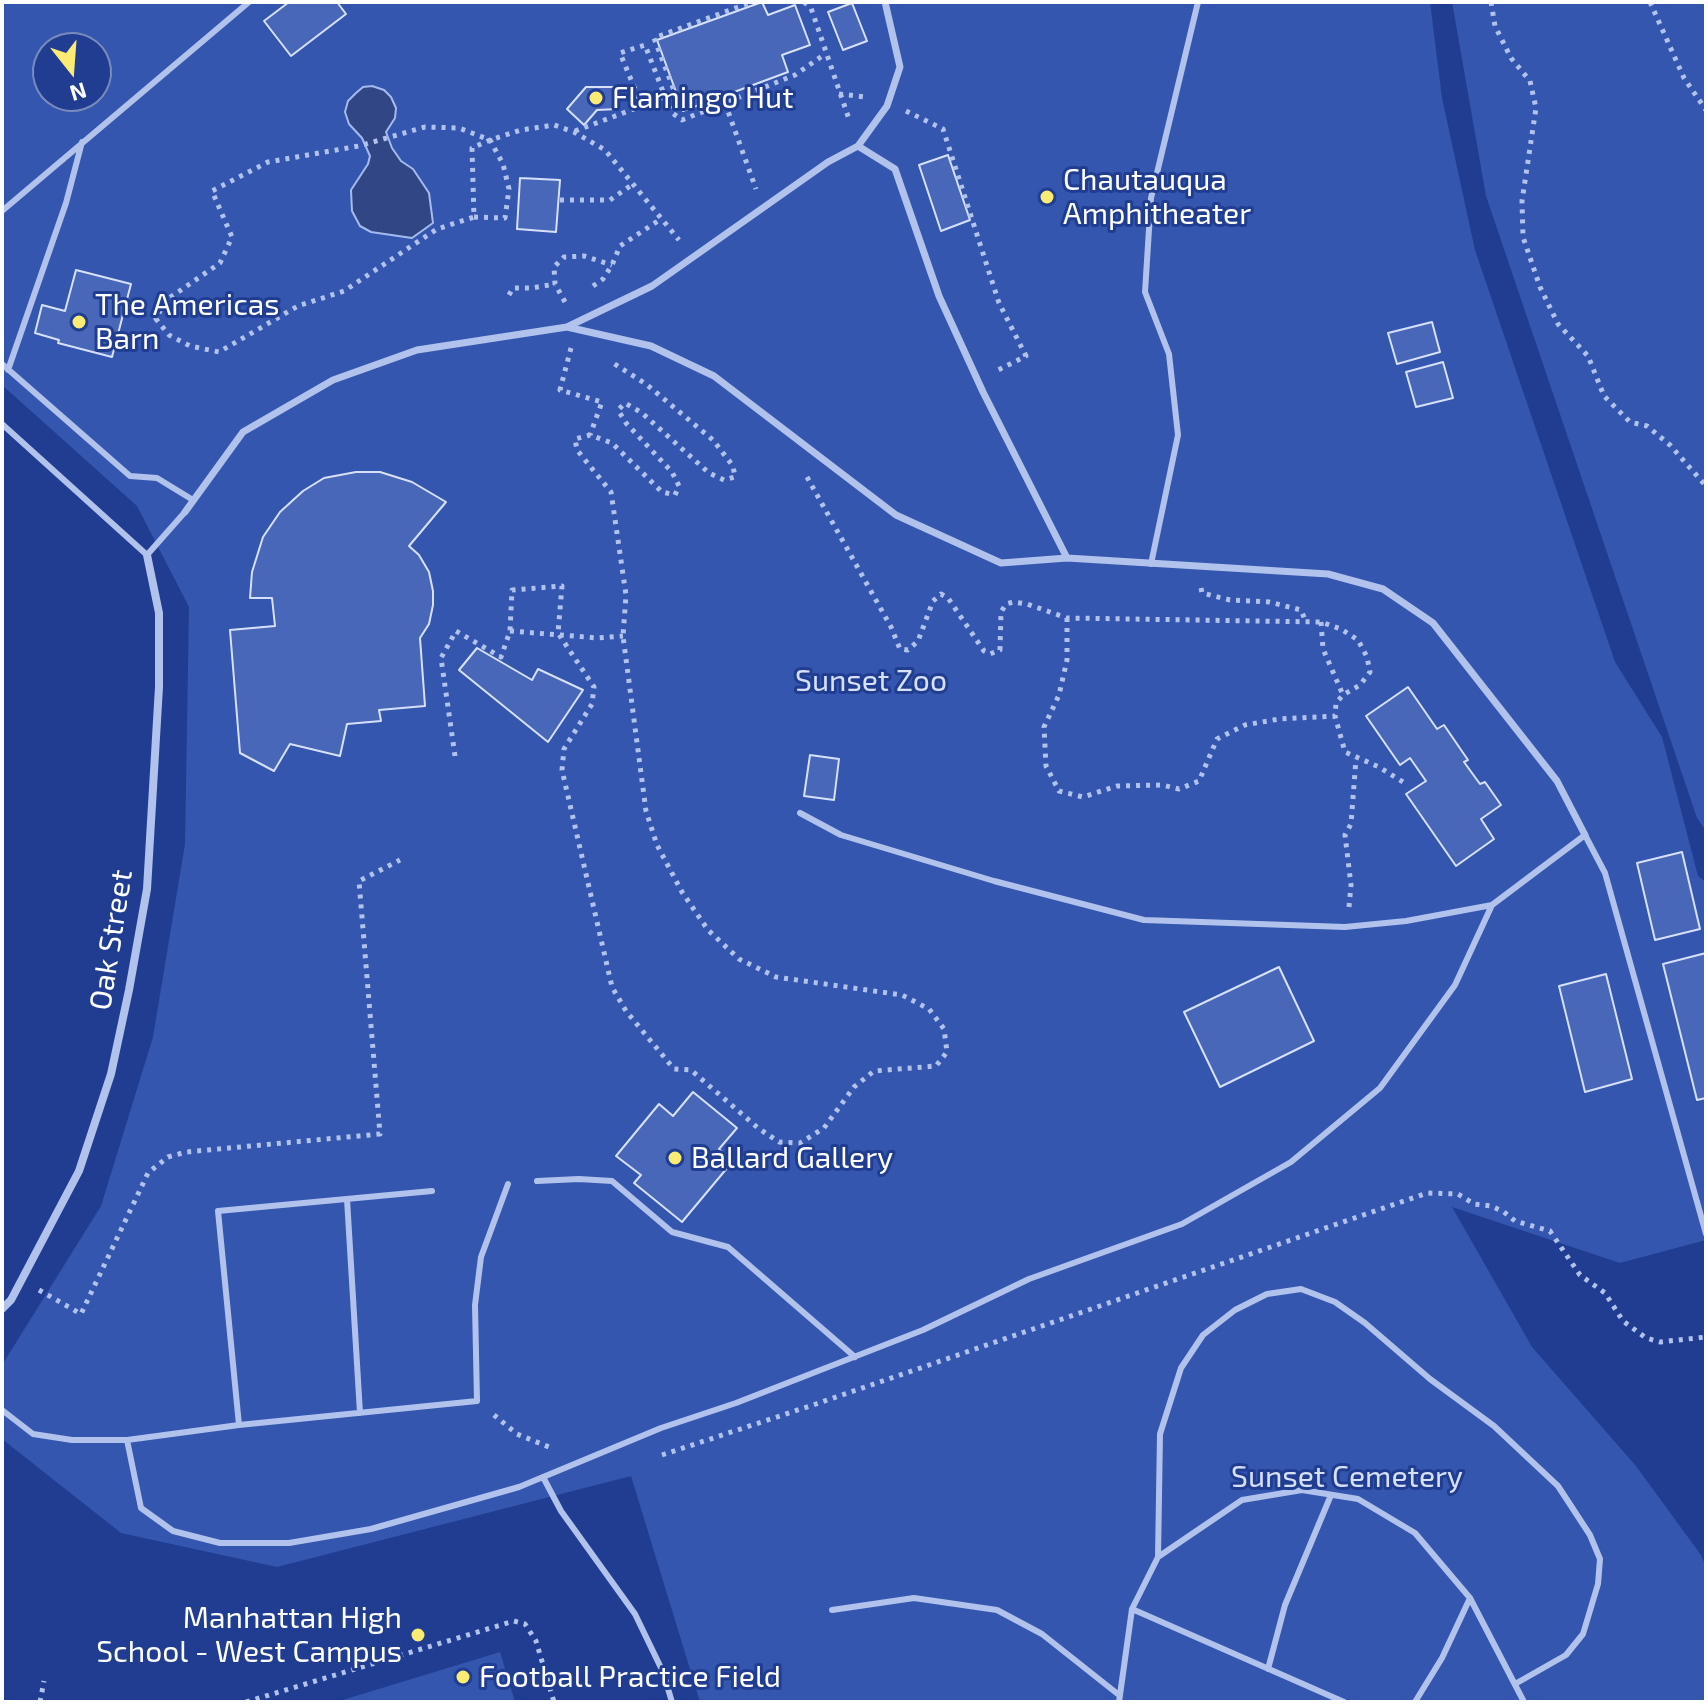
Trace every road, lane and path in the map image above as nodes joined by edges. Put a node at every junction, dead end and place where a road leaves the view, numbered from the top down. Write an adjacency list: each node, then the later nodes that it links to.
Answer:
1 (249, 2): 17 (lane)
2 (752, 2): 10 (path)
3 (804, 2): 8 (path)
4 (885, 2): 12 (street)
5 (1198, 2): 47 (lane)
6 (1491, 2): 42 (path)
7 (1650, 2): 14 (path)
8 (825, 54): 9 (path); 11 (path)
9 (839, 94): 12 (path); 18 (path)
10 (665, 97): 11 (path); 13 (path); 13 (path)
11 (725, 103): 21 (path)
12 (888, 103): 18 (street); 38 (path)
13 (642, 106): 15 (path)
14 (1706, 110)
15 (574, 132): 16 (path); 19 (path)
16 (490, 140): 23 (path); 23 (path); 23 (path)
17 (83, 142): 22 (lane); 37 (lane)
18 (858, 146): 21 (street); 38 (street)
19 (633, 184): 20 (path); 24 (path)
20 (560, 200)
21 (763, 208): 25 (street)
22 (2, 211)
23 (474, 217)
24 (661, 219): 25 (path); 26 (path)
25 (694, 257): 32 (street)
26 (612, 265): 27 (path); 28 (path)
27 (555, 284): 29 (path); 31 (path)
28 (584, 293)
29 (509, 295)
30 (575, 298): 31 (path)
31 (565, 302): 32 (path)
32 (567, 327): 33 (path); 43 (street); 46 (street)
33 (571, 347): 34 (path); 40 (path)
34 (583, 351)
35 (607, 359): 40 (path)
36 (2, 364): 37 (lane)
37 (8, 370): 43 (lane)
38 (978, 381): 46 (street)
39 (2, 424): 45 (lane)
40 (590, 435): 54 (path)
41 (806, 476): 49 (path)
42 (1706, 486)
43 (193, 500): 44 (street)
44 (185, 512): 45 (lane)
45 (147, 555): 70 (street, Oak Street)
46 (1067, 558): 47 (street)
47 (1151, 564): 48 (street)
48 (1200, 567): 50 (path); 61 (street)
49 (1067, 618): 50 (path); 56 (path)
50 (1306, 622): 51 (path)
51 (1321, 622): 55 (path); 55 (path)
52 (510, 631): 53 (path); 53 (path); 57 (path)
53 (558, 633): 54 (path); 54 (path)
54 (623, 636)
55 (1343, 695): 56 (path)
56 (1335, 716): 58 (path)
57 (455, 756)
58 (1356, 759): 59 (path); 64 (path)
59 (1403, 782)
60 (800, 813): 64 (lane)
61 (1585, 835): 63 (lane); 69 (lane)
62 (400, 860): 70 (path)
63 (1492, 905): 64 (lane); 73 (lane)
64 (1345, 927)
65 (537, 1181): 73 (lane)
66 (508, 1184): 74 (lane)
67 (432, 1191): 68 (lane)
68 (347, 1199): 76 (lane); 77 (lane)
69 (1706, 1234)
70 (21, 1281): 71 (street, Oak Street)
71 (2, 1309)
72 (1706, 1337): 80 (path)
73 (855, 1357): 79 (lane)
74 (477, 1401): 76 (lane); 79 (path)
75 (2, 1410): 78 (lane)
76 (360, 1413): 77 (lane)
77 (239, 1425): 78 (lane)
78 (127, 1440): 81 (lane)
79 (595, 1455): 81 (lane)
80 (659, 1456)
81 (543, 1477): 94 (lane)
82 (1331, 1495): 83 (lane); 84 (lane); 87 (lane)
83 (1158, 1557): 85 (lane); 89 (lane)
84 (1470, 1598): 89 (lane); 96 (lane)
85 (1132, 1609): 87 (lane); 90 (lane)
86 (832, 1610): 90 (lane)
87 (1268, 1669): 95 (lane)
88 (44, 1681): 91 (path)
89 (1515, 1684): 97 (lane)
90 (1119, 1698)
91 (40, 1702)
92 (246, 1702): 93 (path)
93 (554, 1702)
94 (672, 1702)
95 (1344, 1702)
96 (1415, 1702)
97 (1524, 1702)

